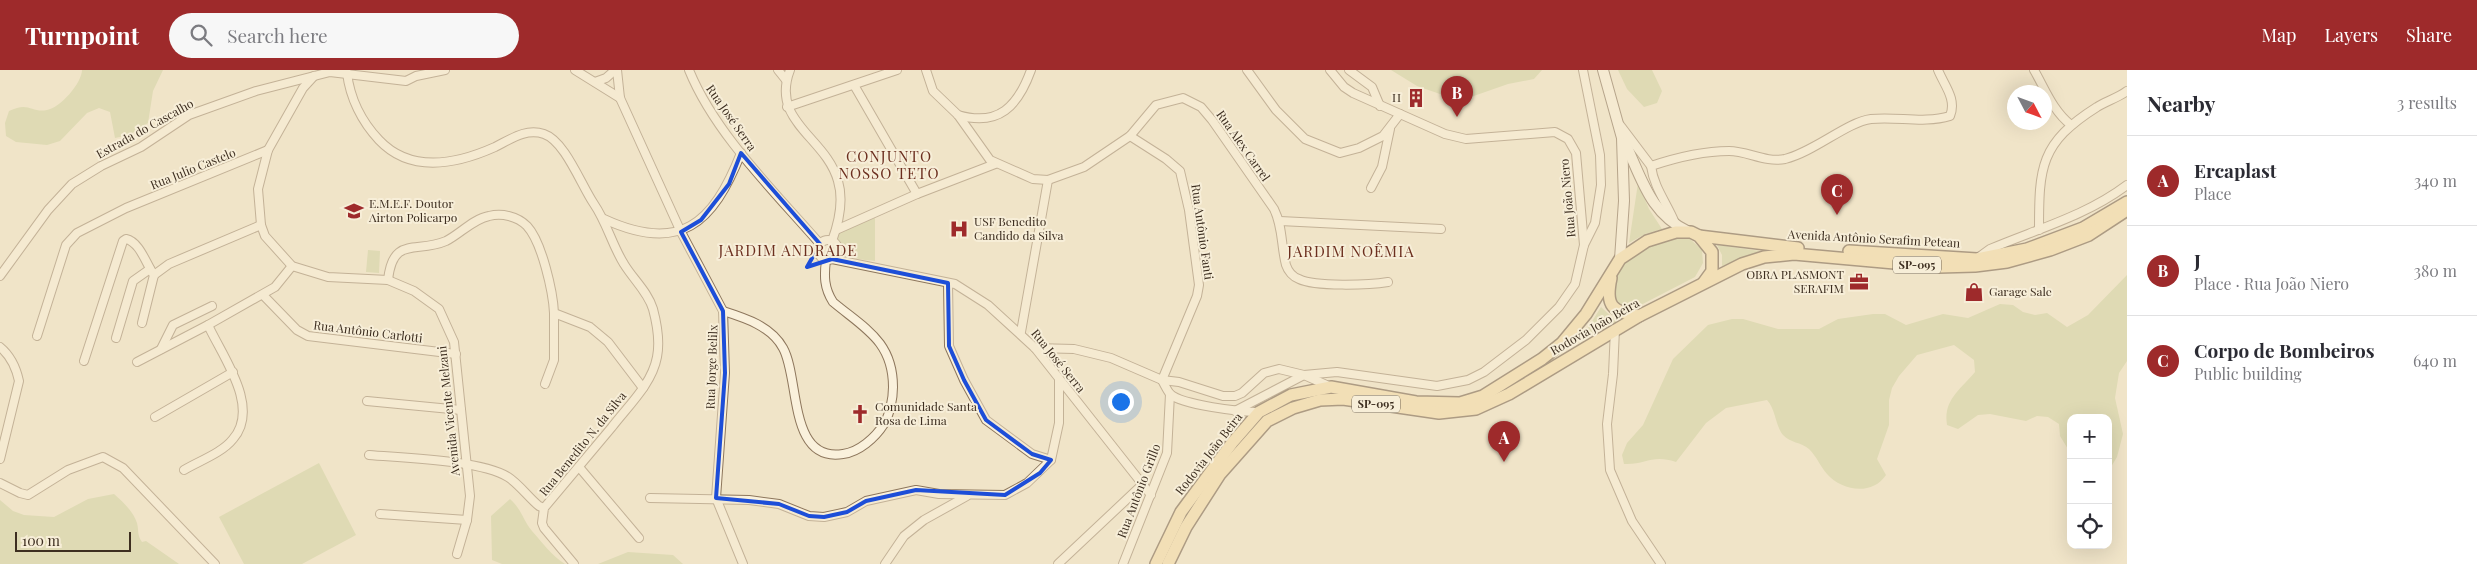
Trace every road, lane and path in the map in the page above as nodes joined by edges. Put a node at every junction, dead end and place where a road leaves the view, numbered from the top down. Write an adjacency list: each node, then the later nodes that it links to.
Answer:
1 (422, 70): 20 (street)
2 (445, 70): 20 (street, Estrada do Cascalho)
3 (575, 70): 22 (street)
4 (616, 70): 22 (street); 25 (street, Rua Jorge Belilx)
5 (689, 70): 36 (street, Rua José Serra)
6 (778, 70): 21 (street)
7 (790, 70): 21 (street)
8 (897, 70): 23 (street)
9 (926, 70): 29 (street, Rua Alex Carrel)
10 (1031, 70): 29 (street)
11 (1247, 70): 32 (street)
12 (1330, 70): 26 (street, Rua João Niero)
13 (1349, 70): 26 (street)
14 (1583, 70): 56 (street)
15 (1603, 70): 30 (main road)
16 (1938, 70): 38 (street)
17 (2034, 70): 31 (street)
18 (347, 73): 19 (street, Estrada do Cascalho); 20 (street, Estrada do Cascalho); 45 (street, Rua Benedito N. da Silva)
19 (314, 76): 35 (street); 64 (street, Estrada do Cascalho)
20 (416, 76)
21 (786, 80): 27 (street)
22 (595, 82): 25 (street)
23 (854, 85): 27 (street); 42 (street)
24 (2127, 91): 31 (street)
25 (620, 98): 52 (street, Rua Jorge Belilx)
26 (1380, 106): 28 (street, Rua João Niero)
27 (787, 108): 50 (street)
28 (1400, 114): 32 (street); 56 (street, Rua João Niero)
29 (958, 115): 37 (street, Rua Alex Carrel)
30 (1619, 124): 34 (main road); 38 (street)
31 (2071, 125): 51 (street)
32 (1391, 126): 41 (street)
33 (1130, 136): 39 (street, Rua Alex Carrel); 46 (street, Rua Alex Carrel); 89 (street, Rua Antônio Fanti)
34 (1622, 138): 48 (main road); 59 (main road)
35 (268, 150): 47 (street); 78 (street, Rua Julio Castelo)
36 (741, 153): 52 (street); 55 (street, Rua José Serra)
37 (995, 164): 39 (street, Rua Alex Carrel); 42 (street)
38 (1651, 166): 48 (street)
39 (1048, 180): 77 (street)
40 (2127, 185): 51 (street)
41 (1371, 188)
42 (917, 194): 50 (street)
43 (2127, 202): 60 (main road, Avenida Antônio Serafim Petean / SP-095)
44 (2127, 210): 68 (main road, Avenida Antônio Serafim Petean / SP-095)
45 (604, 219): 52 (street); 92 (street, Rua Benedito N. da Silva)
46 (1280, 221): 49 (street); 66 (street)
47 (261, 225): 61 (street); 62 (street)
48 (1675, 225): 53 (main road)
49 (1440, 229)
50 (836, 230): 54 (street)
51 (2039, 230): 60 (street)
52 (681, 232): 71 (street, Rua Jorge Belilx)
53 (1695, 234): 57 (main road, Rodovia João Beira / SP-095); 59 (main road, Rodovia João Beira / SP-095); 68 (main road)
54 (832, 241): 55 (street); 58 (street)
55 (820, 244): 58 (street)
56 (1584, 245): 87 (street)
57 (1770, 246): 60 (main road, Avenida Antônio Serafim Petean / SP-095)
58 (829, 259): 67 (street, Rua José Serra); 71 (street)
59 (1620, 259): 63 (main road, Rodovia João Beira / SP-095)
60 (1977, 259)
61 (292, 266): 65 (street, Avenida Vicente Melzani); 69 (street)
62 (152, 272): 74 (street); 79 (street); 84 (street)
63 (1613, 272): 73 (main road); 91 (main road, Rodovia João Beira / SP-095)
64 (0, 276)
65 (388, 280): 72 (street); 83 (street, Avenida Vicente Melzani)
66 (1388, 282)
67 (948, 283): 77 (street, Rua José Serra); 101 (street)
68 (1702, 285): 73 (main road, Rodovia João Beira / SP-095)
69 (263, 295): 75 (street); 83 (street, Rua Antônio Carlotti)
70 (212, 306): 82 (street)
71 (723, 311): 110 (street, Rua Jorge Belilx)
72 (554, 313): 90 (street); 92 (street)
73 (1639, 316): 76 (main road, Rodovia João Beira / SP-095)
74 (142, 324)
75 (208, 325): 82 (street); 86 (street)
76 (1615, 329): 123 (main road, Rodovia João Beira / SP-095); 124 (street)
77 (1021, 332): 81 (street, Rua José Serra)
78 (36, 336)
79 (116, 338)
80 (0, 347): 100 (street)
81 (1036, 348): 88 (street, Rua José Serra); 89 (street)
82 (162, 349): 85 (street)
83 (456, 354): 95 (street, Avenida Vicente Melzani)
84 (84, 361)
85 (138, 362)
86 (233, 372): 98 (street); 104 (street)
87 (1304, 375): 89 (street); 91 (street); 96 (street)
88 (1059, 379): 101 (street); 106 (street, Rua José Serra)
89 (1162, 380): 93 (street)
90 (545, 384)
91 (1331, 387): 97 (main road, Rodovia João Beira / SP-095)
92 (643, 388): 103 (street, Rua Benedito N. da Silva)
93 (1170, 394): 96 (street); 107 (street, Rua Antônio Grillo)
94 (368, 401): 95 (street)
95 (461, 410): 102 (street, Avenida Vicente Melzani)
96 (1235, 412): 97 (street)
97 (1259, 412): 122 (main road, Rodovia João Beira / SP-095)
98 (156, 417)
99 (370, 455): 102 (street)
100 (0, 459)
101 (1051, 460): 108 (street)
102 (466, 464): 111 (street); 113 (street, Avenida Vicente Melzani)
103 (579, 467): 111 (street, Rua Benedito N. da Silva); 114 (street)
104 (184, 470)
105 (0, 482): 116 (street)
106 (1143, 484): 107 (street, Rua José Serra); 120 (street)
107 (1151, 495): 121 (street, Rua Antônio Grillo)
108 (967, 496): 110 (street); 119 (street)
109 (650, 498): 110 (street)
110 (716, 498): 118 (street, Rua Jorge Belilx)
111 (544, 508): 117 (street, Rua Benedito N. da Silva)
112 (380, 514): 113 (street)
113 (467, 520): 115 (street, Avenida Vicente Melzani)
114 (639, 538)
115 (457, 554)
116 (215, 564)
117 (574, 564)
118 (743, 564)
119 (885, 564)
120 (1058, 564)
121 (1122, 564)
122 (1156, 564)
123 (1168, 564)
124 (1661, 564)

